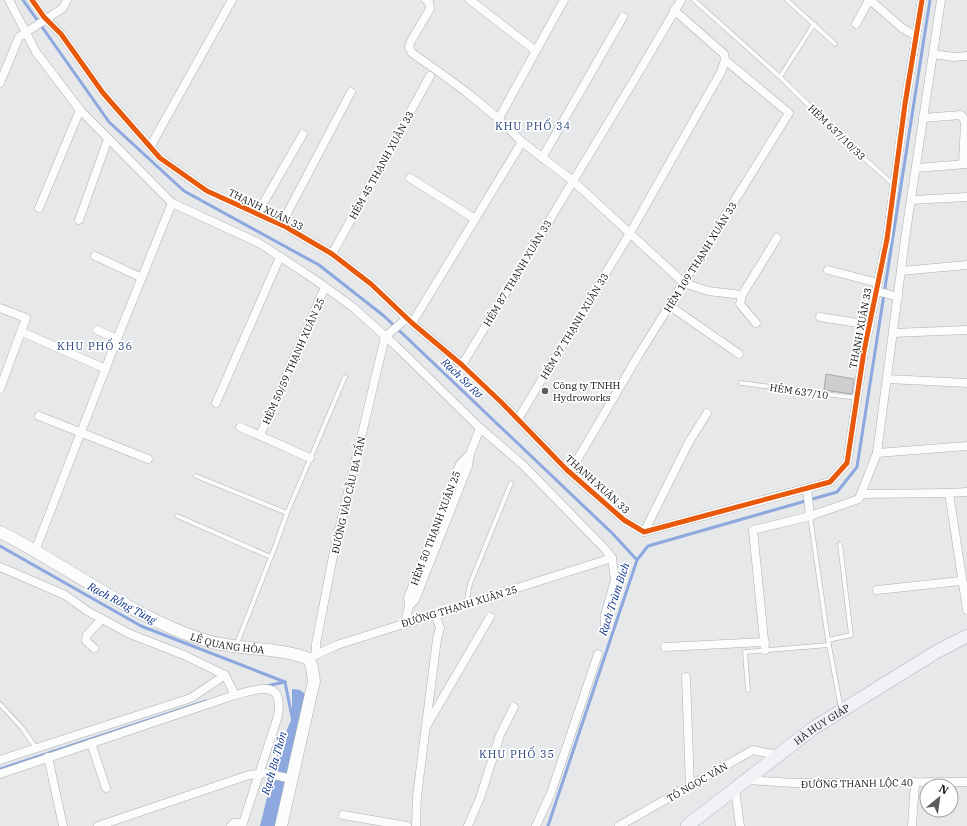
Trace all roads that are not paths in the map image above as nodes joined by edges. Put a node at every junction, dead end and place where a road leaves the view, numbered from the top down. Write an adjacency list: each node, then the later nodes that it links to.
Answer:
1 (9, 0): 19 (street)
2 (32, 0): 16 (street, THẠNH XUÂN 33)
3 (67, 0): 16 (street)
4 (232, 0): 36 (street)
5 (426, 0): 31 (street)
6 (470, 0): 22 (street)
7 (564, 0): 22 (street)
8 (681, 0): 14 (street, HẺM 87 THẠNH XUÂN 33)
9 (694, 0): 27 (lane, HẺM 637/10/33)
10 (787, 0): 17 (lane)
11 (869, 0): 18 (street); 20 (street)
12 (922, 0): 20 (street, THẠNH XUÂN 33)
13 (941, 0): 23 (street)
14 (674, 10): 25 (street); 41 (street, HẺM 87 THẠNH XUÂN 33)
15 (623, 17): 37 (street)
16 (46, 20): 19 (street); 36 (street, THẠNH XUÂN 33)
17 (814, 24): 21 (lane); 27 (lane)
18 (856, 24)
19 (26, 31): 28 (street); 30 (street)
20 (916, 36): 42 (street, THẠNH XUÂN 33)
21 (835, 44)
22 (536, 51): 31 (street)
23 (933, 54): 24 (street); 32 (street)
24 (967, 56)
25 (726, 60): 51 (street, HẺM 97 THẠNH XUÂN 33); 60 (street, HẺM 109 THẠNH XUÂN 33)
26 (430, 76): 53 (street, HẺM 45 THẠNH XUÂN 33)
27 (780, 77): 42 (lane, HẺM 637/10/33)
28 (0, 83)
29 (351, 92): 50 (street)
30 (80, 110): 34 (street); 46 (street)
31 (499, 118): 35 (street)
32 (923, 118): 38 (street); 39 (street)
33 (303, 134): 47 (street)
34 (108, 139): 45 (street); 49 (street)
35 (522, 142): 37 (street); 48 (street)
36 (150, 147): 47 (street, THẠNH XUÂN 33)
37 (542, 158): 41 (street)
38 (965, 164): 39 (street)
39 (916, 168): 44 (street)
40 (410, 178): 48 (street)
41 (573, 181): 51 (street); 78 (street, HẺM 87 THẠNH XUÂN 33)
42 (894, 186): 62 (street, THẠNH XUÂN 33)
43 (967, 197): 44 (street)
44 (911, 200): 58 (street)
45 (172, 203): 55 (street); 59 (street)
46 (39, 208)
47 (257, 214): 50 (street, THẠNH XUÂN 33)
48 (475, 219): 68 (street)
49 (79, 220)
50 (281, 225): 53 (street, THẠNH XUÂN 33)
51 (630, 232): 60 (street); 89 (street, HẺM 97 THẠNH XUÂN 33)
52 (777, 238): 63 (street)
53 (332, 254): 68 (street, THẠNH XUÂN 33)
54 (96, 256): 59 (street)
55 (280, 257): 61 (street); 86 (street)
56 (967, 265): 58 (street)
57 (828, 270): 62 (street)
58 (901, 271): 64 (street)
59 (142, 278): 76 (street)
60 (684, 283): 63 (street); 65 (street, HẺM 109 THẠNH XUÂN 33)
61 (325, 287): 75 (street); 93 (street, HẺM 50/59 THẠNH XUÂN 25)
62 (878, 287): 64 (street); 70 (street, THẠNH XUÂN 33)
63 (742, 295): 69 (street)
64 (898, 297): 74 (street)
65 (670, 306): 77 (street); 98 (street, HẺM 109 THẠNH XUÂN 33)
66 (0, 308): 73 (street)
67 (820, 317): 70 (street)
68 (409, 321): 75 (street); 78 (street, THẠNH XUÂN 33)
69 (756, 323)
70 (870, 325): 85 (street, THẠNH XUÂN 33)
71 (97, 330): 76 (street)
72 (967, 330): 74 (street)
73 (22, 332): 79 (street); 84 (street)
74 (893, 333): 81 (street)
75 (385, 337): 91 (street); 132 (street, ĐƯỜNG VÀO CẦU BA TẤN)
76 (117, 339): 79 (street)
77 (739, 354)
78 (462, 365): 89 (street, THẠNH XUÂN 33)
79 (106, 369): 92 (street)
80 (345, 377): 96 (lane)
81 (888, 379): 83 (street); 95 (street)
82 (741, 383): 85 (lane, HẺM 637/10)
83 (967, 383)
84 (0, 389)
85 (857, 398): 101 (street, THẠNH XUÂN 33)
86 (216, 403)
87 (707, 413): 109 (street)
88 (39, 416): 92 (street)
89 (518, 419): 98 (street, THẠNH XUÂN 33)
90 (240, 427): 93 (street)
91 (480, 428): 113 (street); 122 (street, HẺM 50 THẠNH XUÂN 25)
92 (81, 433): 97 (street); 111 (street)
93 (260, 435): 96 (street)
94 (967, 446): 95 (street)
95 (877, 453): 104 (street)
96 (310, 458): 105 (lane)
97 (148, 459)
98 (570, 472): 109 (street, THẠNH XUÂN 33)
99 (196, 476): 105 (lane)
100 (511, 483): 117 (lane)
101 (807, 488): 107 (street); 109 (street, THẠNH XUÂN 33)
102 (967, 492): 103 (street)
103 (949, 493): 104 (street); 115 (street)
104 (861, 494): 107 (street)
105 (287, 513): 112 (lane)
106 (177, 516): 112 (lane)
107 (810, 516): 125 (lane); 127 (street)
108 (0, 532): 111 (street, LÊ QUANG HÒA)
109 (644, 532)
110 (840, 544): 125 (lane)
111 (35, 552): 130 (street, LÊ QUANG HÒA)
112 (271, 557): 130 (lane)
113 (612, 558): 117 (street, ĐƯỜNG THẠNH XUÂN 25); 123 (street)
114 (0, 567): 121 (street)
115 (961, 581): 116 (street); 118 (street)
116 (877, 590)
117 (466, 604): 119 (street, ĐƯỜNG THẠNH XUÂN 25)
118 (967, 610)
119 (434, 614): 122 (street, ĐƯỜNG THẠNH XUÂN 25); 140 (street)
120 (490, 617): 140 (street)
121 (100, 621): 129 (street); 133 (street)
122 (405, 623): 132 (street, ĐƯỜNG THẠNH XUÂN 25)
123 (605, 628)
124 (967, 636): 139 (main road, HÀ HUY GIÁP)
125 (828, 640): 126 (lane)
126 (829, 645): 127 (lane); 139 (lane)
127 (765, 646): 128 (street); 135 (lane)
128 (665, 647)
129 (94, 648)
130 (235, 648): 132 (street, LÊ QUANG HÒA)
131 (598, 654): 164 (street)
132 (312, 657): 148 (street)
133 (225, 675): 136 (street); 142 (street)
134 (686, 677): 152 (street)
135 (748, 690)
136 (235, 695): 141 (street); 146 (street)
137 (0, 704): 142 (lane)
138 (514, 707): 163 (street)
139 (841, 711): 143 (main road, HÀ HUY GIÁP)
140 (426, 728): 162 (street)
141 (92, 743): 144 (street); 153 (street)
142 (37, 748): 145 (street)
143 (777, 754): 149 (main road, HÀ HUY GIÁP); 152 (street, TÔ NGỌC VÂN)
144 (48, 757): 147 (street); 157 (street)
145 (0, 760)
146 (262, 773): 148 (street); 156 (street); 158 (street)
147 (0, 774)
148 (289, 778): 160 (street)
149 (747, 780): 150 (street, ĐƯỜNG THẠNH LỘC 40); 154 (main road, HÀ HUY GIÁP)
150 (916, 782): 151 (street, ĐƯỜNG THẠNH LỘC 40); 168 (street)
151 (967, 782)
152 (690, 786): 165 (street, TÔ NGỌC VÂN)
153 (106, 788)
154 (735, 790): 166 (main road, HÀ HUY GIÁP); 167 (street)
155 (343, 815): 161 (street)
156 (242, 824): 159 (street)
157 (63, 826)
158 (98, 826)
159 (231, 826)
160 (281, 826)
161 (407, 826)
162 (416, 826)
163 (468, 826)
164 (536, 826)
165 (620, 826)
166 (687, 826)
167 (740, 826)
168 (912, 826)

